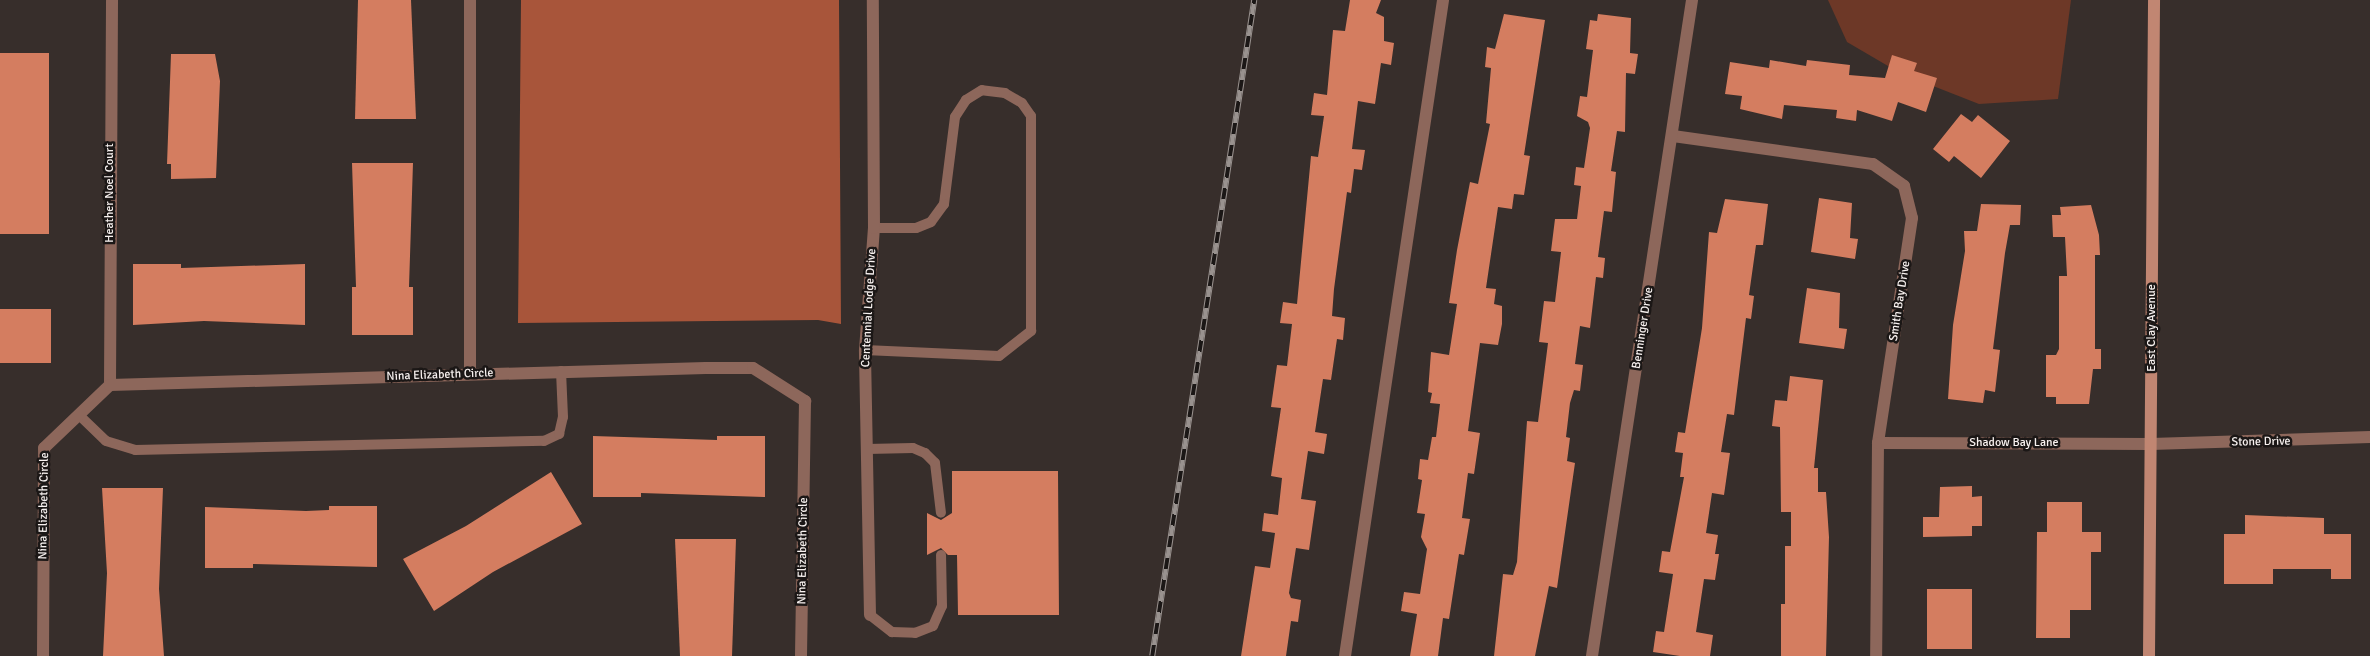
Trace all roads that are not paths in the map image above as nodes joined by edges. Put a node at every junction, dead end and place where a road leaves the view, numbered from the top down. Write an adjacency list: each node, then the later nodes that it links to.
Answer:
1 (112, 0): 12 (street, Heather Noel Court)
2 (470, 0): 11 (street)
3 (873, 0): 8 (street, Centennial Lodge Drive)
4 (1443, 0): 23 (street)
5 (1692, 0): 7 (street, Benninger Drive)
6 (2154, 0): 16 (street, East Clay Avenue)
7 (1673, 136): 15 (street, Smith Bay Drive); 24 (street, Benninger Drive)
8 (874, 228): 9 (street, Centennial Lodge Drive); 9 (lane)
9 (865, 350): 17 (street, Centennial Lodge Drive)
10 (561, 371): 11 (street, Nina Elizabeth Circle); 13 (lane); 22 (street, Nina Elizabeth Circle)
11 (470, 374): 12 (street, Nina Elizabeth Circle)
12 (110, 385): 13 (street, Nina Elizabeth Circle)
13 (79, 415): 21 (street, Nina Elizabeth Circle)
14 (2370, 437): 16 (street, Stone Drive)
15 (1878, 443): 16 (street, Shadow Bay Lane); 25 (street, Smith Bay Drive)
16 (2151, 444): 26 (street, East Clay Avenue)
17 (867, 449): 18 (lane); 20 (street, Centennial Lodge Drive)
18 (941, 513)
19 (941, 556): 20 (lane)
20 (870, 615)
21 (44, 656)
22 (801, 656)
23 (1345, 656)
24 (1592, 656)
25 (1876, 656)
26 (2149, 656)

